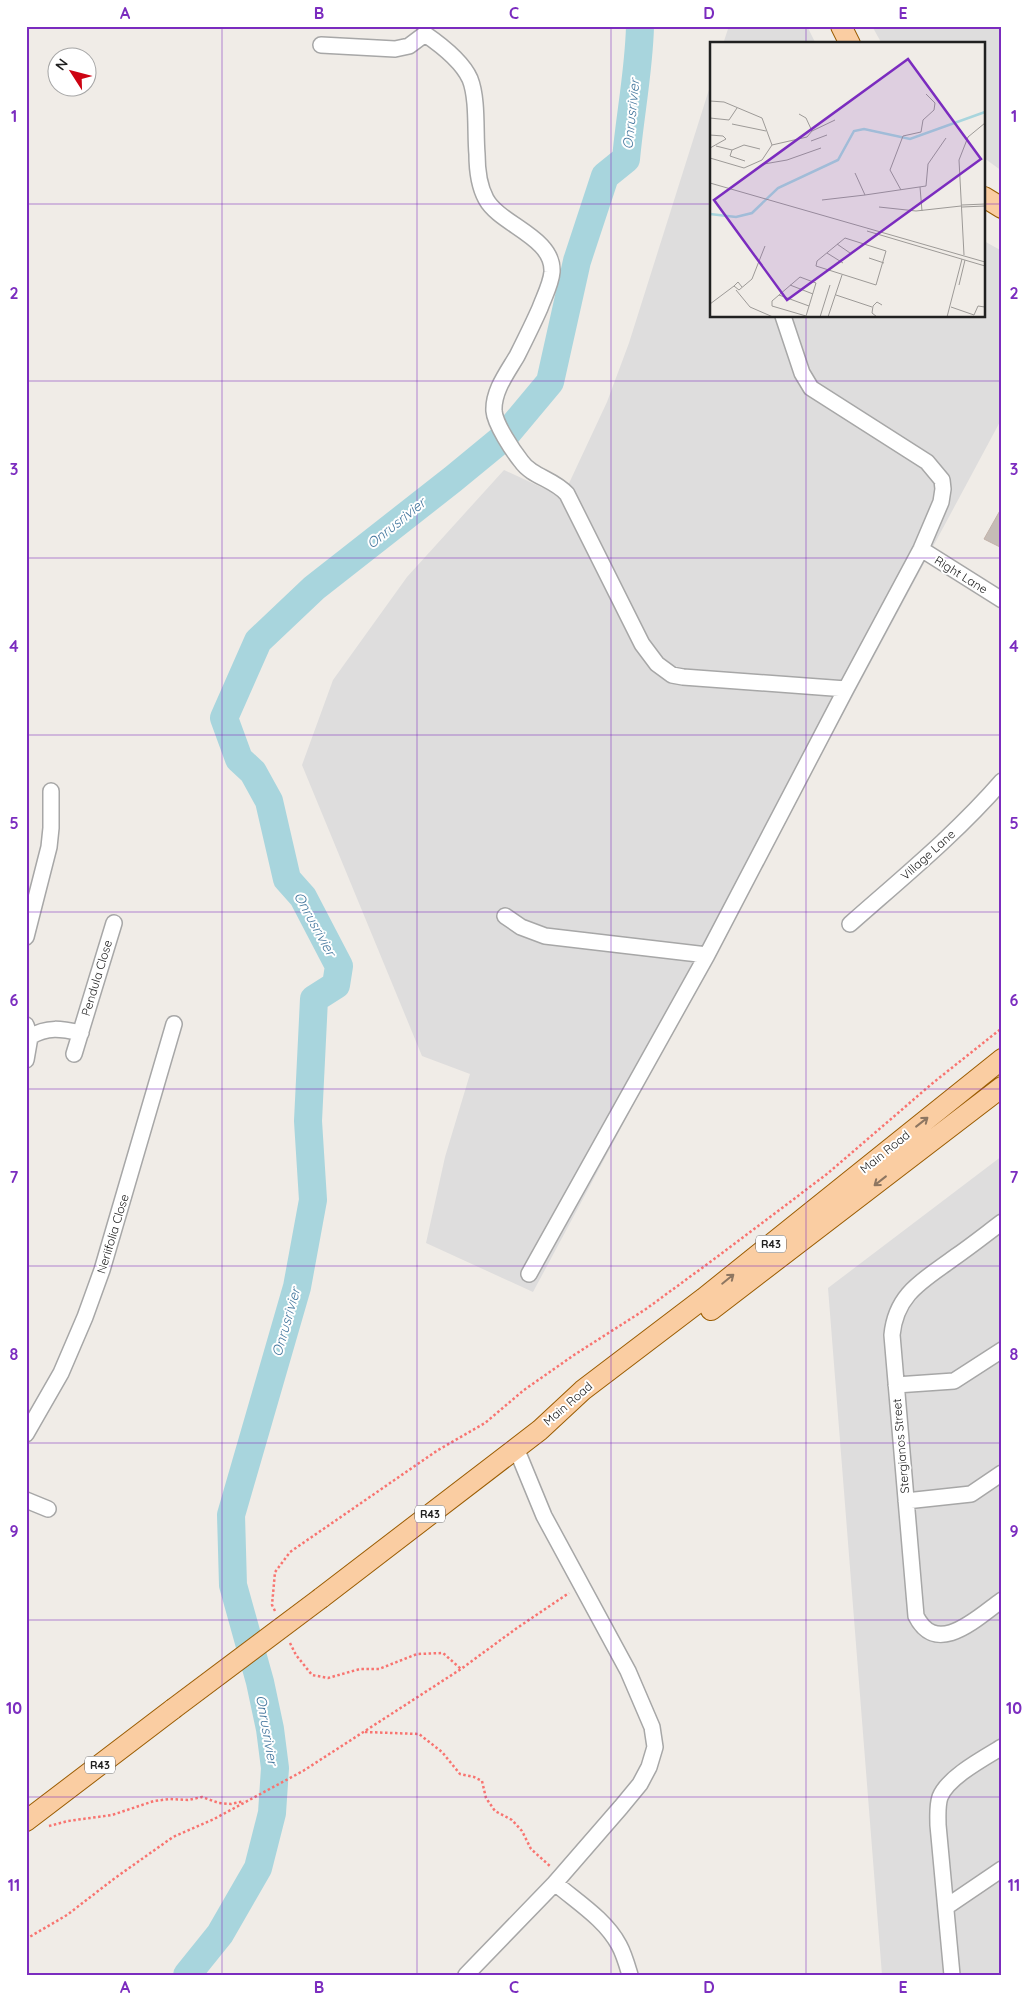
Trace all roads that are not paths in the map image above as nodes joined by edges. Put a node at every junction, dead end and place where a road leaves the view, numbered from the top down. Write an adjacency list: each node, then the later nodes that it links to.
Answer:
1 (841, 26): 2 (main road)
2 (849, 42)
3 (321, 45): 9 (street)
4 (986, 198): 5 (main road)
5 (1002, 208)
6 (784, 318): 7 (street)
7 (921, 549): 8 (street, Right Lane); 9 (street)
8 (1002, 600)
9 (846, 688): 16 (street)
10 (1002, 781): 14 (street, Village Lane)
11 (51, 791): 15 (street)
12 (505, 916): 16 (street)
13 (114, 923): 19 (street, Pendula Close)
14 (850, 924)
15 (26, 937)
16 (707, 955): 25 (street)
17 (174, 1024): 29 (street, Neriifolia Close)
18 (28, 1031): 19 (street, Pendula Close); 22 (street)
19 (81, 1033): 20 (street, Pendula Close)
20 (74, 1054)
21 (1002, 1059): 28 (main road, Main Road / R43, one-way to 21)
22 (26, 1060)
23 (1002, 1087): 28 (main road, Main Road / R43, one-way to 28)
24 (1002, 1222): 27 (street, Stergianos Street)
25 (529, 1274)
26 (1002, 1350): 27 (street)
27 (896, 1385): 33 (street, Stergianos Street)
28 (540, 1430): 30 (main road, R43)
29 (26, 1434)
30 (516, 1448): 37 (main road, R43, bridge); 39 (street)
31 (1002, 1473): 33 (street)
32 (26, 1500): 34 (street)
33 (906, 1501): 35 (street, Stergianos Street)
34 (48, 1509)
35 (1002, 1600)
36 (1002, 1747): 40 (street)
37 (35, 1824)
38 (1002, 1869): 40 (street)
39 (555, 1883): 41 (street); 42 (street)
40 (946, 1907): 43 (street)
41 (466, 1975)
42 (630, 1975)
43 (952, 1975)

